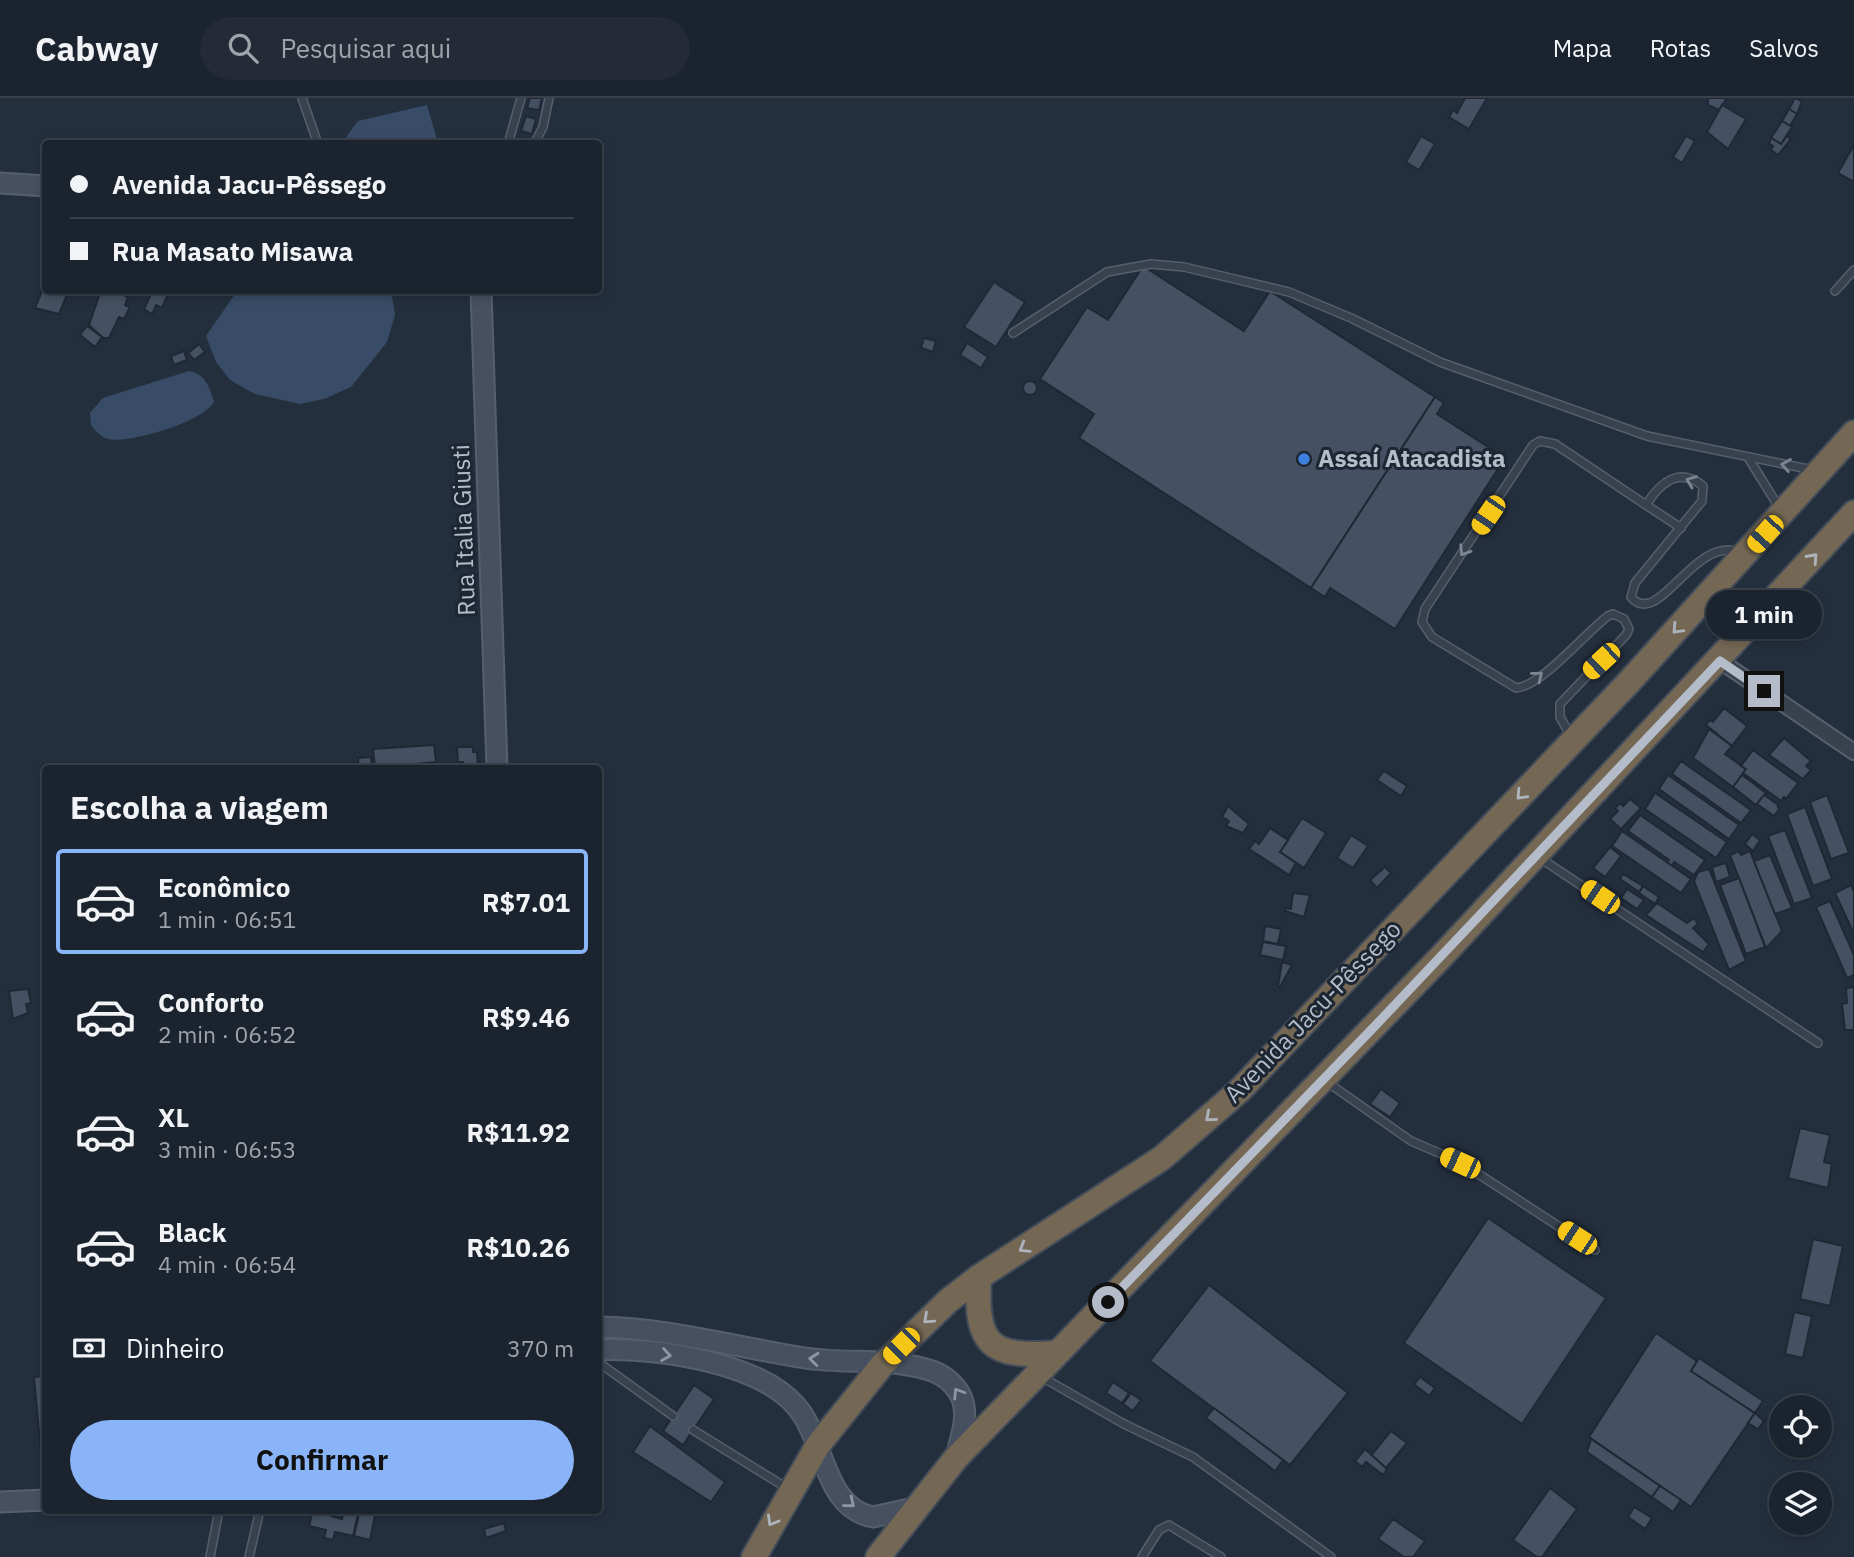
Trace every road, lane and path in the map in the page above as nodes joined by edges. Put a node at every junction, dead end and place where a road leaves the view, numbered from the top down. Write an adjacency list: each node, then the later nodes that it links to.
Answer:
1 (302, 98): 4 (lane)
2 (521, 98): 5 (lane)
3 (549, 98): 6 (lane)
4 (317, 140)
5 (509, 140)
6 (536, 140)
7 (0, 183): 8 (main road)
8 (42, 186)
9 (1854, 270): 10 (lane)
10 (1835, 291)
11 (481, 294): 24 (main road, Rua Italia Giusti)
12 (1013, 333): 14 (lane)
13 (1854, 433): 15 (highway, Avenida Jacu-Pêssego)
14 (1749, 459): 15 (lane, one-way to 14); 18 (lane)
15 (1822, 471): 18 (highway, Avenida Jacu-Pêssego)
16 (1646, 505): 19 (lane); 19 (lane, one-way to 16); 22 (lane, one-way to 22)
17 (1854, 513): 21 (highway, one-way to 17)
18 (1783, 514): 20 (highway, Avenida Jacu-Pêssego)
19 (1681, 528): 20 (lane)
20 (1746, 554): 22 (highway, Avenida Jacu-Pêssego, one-way to 22)
21 (1720, 661): 23 (street); 25 (highway)
22 (1573, 741): 29 (highway, Avenida Jacu-Pêssego, one-way to 29)
23 (1854, 752)
24 (497, 765)
25 (1537, 855): 26 (lane); 27 (highway)
26 (1818, 1044)
27 (1324, 1079): 28 (lane); 32 (highway)
28 (1595, 1250)
29 (979, 1277): 32 (highway); 34 (highway, Avenida Jacu-Pêssego, one-way to 34)
30 (602, 1327): 34 (main road, one-way to 30)
31 (602, 1350): 38 (main road, one-way to 38)
32 (1057, 1353): 35 (highway)
33 (602, 1365): 36 (lane)
34 (882, 1365): 38 (highway, Avenida Jacu-Pêssego); 39 (main road, one-way to 34)
35 (1037, 1374): 39 (highway); 52 (lane)
36 (673, 1416)
37 (693, 1430): 40 (lane)
38 (818, 1445): 40 (highway, Avenida Jacu-Pêssego); 43 (main road, one-way to 43)
39 (956, 1458): 43 (highway)
40 (790, 1490): 48 (highway, Avenida Jacu-Pêssego, one-way to 48)
41 (42, 1500): 42 (main road)
42 (0, 1502)
43 (914, 1508): 49 (highway)
44 (218, 1514): 46 (lane)
45 (259, 1514): 47 (lane)
46 (210, 1557)
47 (249, 1557)
48 (754, 1557)
49 (878, 1557)
50 (1142, 1557): 51 (lane)
51 (1221, 1557)
52 (1331, 1557)

